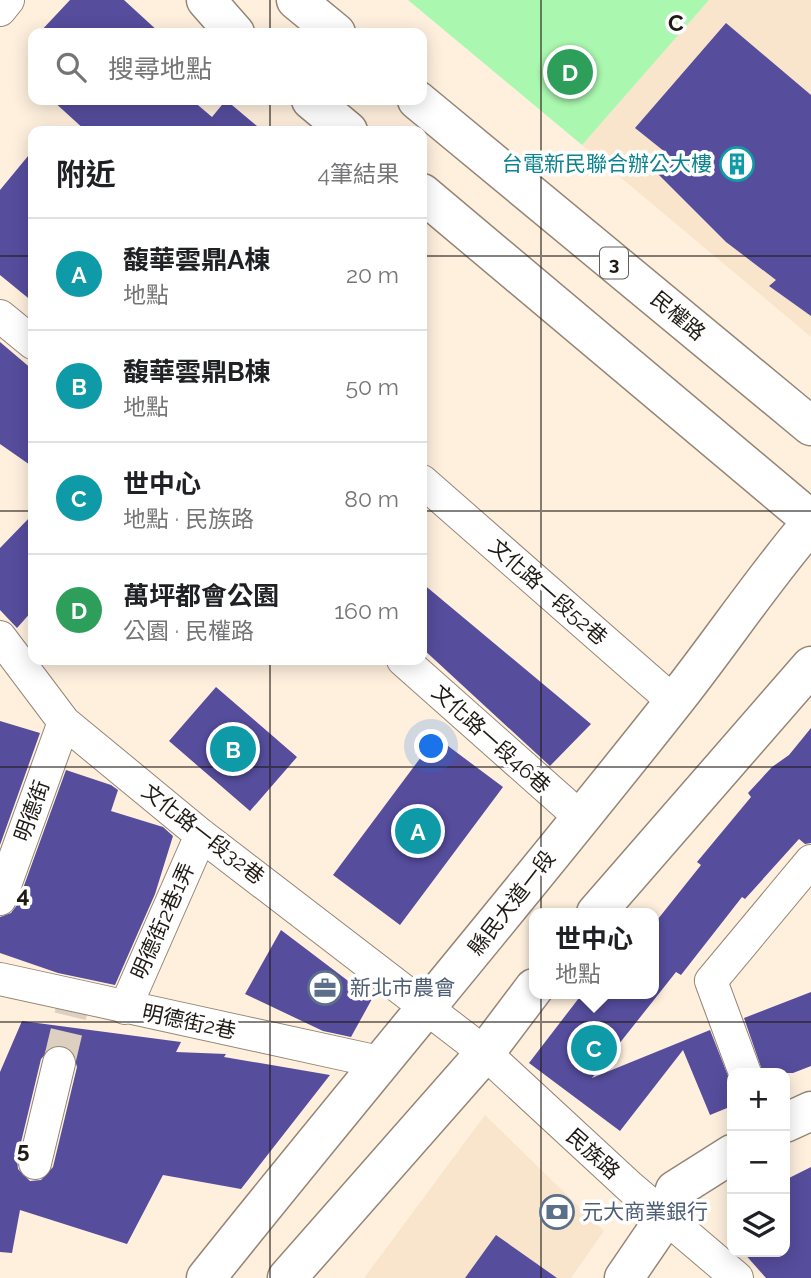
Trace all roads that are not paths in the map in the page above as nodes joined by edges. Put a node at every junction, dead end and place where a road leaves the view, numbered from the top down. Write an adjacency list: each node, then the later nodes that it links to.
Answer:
1 (8, 0): 4 (street)
2 (206, 0): 5 (main road)
3 (296, 0): 6 (main road)
4 (0, 10)
5 (231, 28)
6 (330, 28)
7 (317, 105): 9 (main road)
8 (422, 105): 13 (main road, 民權路 / 3)
9 (342, 126)
10 (427, 198): 15 (main road)
11 (0, 316): 12 (street)
12 (28, 339)
13 (811, 426)
14 (427, 485): 21 (street, 文化路一段52巷)
15 (811, 521): 21 (main road, 縣民大道一段)
16 (16, 641): 17 (street, 文化路一段32巷)
17 (28, 661)
18 (30, 665): 22 (street, 文化路一段32巷)
19 (409, 665): 23 (street, 文化路一段46巷)
20 (811, 666): 27 (main road)
21 (674, 702): 23 (main road, 縣民大道一段)
22 (64, 722): 24 (street, 文化路一段32巷); 26 (street, 明德街)
23 (580, 817): 31 (main road, 縣民大道一段)
24 (201, 835): 30 (street, 明德街2巷1弄); 31 (street, 文化路一段32巷)
25 (811, 861): 35 (street)
26 (0, 899)
27 (600, 908)
28 (0, 979): 30 (street, 明德街2巷)
29 (529, 995): 32 (main road)
30 (125, 1008): 33 (street, 明德街2巷)
31 (429, 1008): 32 (street, 文化路一段32巷); 33 (main road, 縣民大道一段)
32 (485, 1054): 40 (street, 民族路); 42 (main road)
33 (379, 1062): 41 (main road, 縣民大道一段)
34 (59, 1063): 39 (street)
35 (743, 1068)
36 (811, 1111): 37 (main road)
37 (790, 1121)
38 (727, 1157): 40 (main road)
39 (35, 1163)
40 (665, 1218): 43 (main road); 44 (street, 民族路)
41 (206, 1278)
42 (287, 1278)
43 (624, 1278)
44 (737, 1278)

